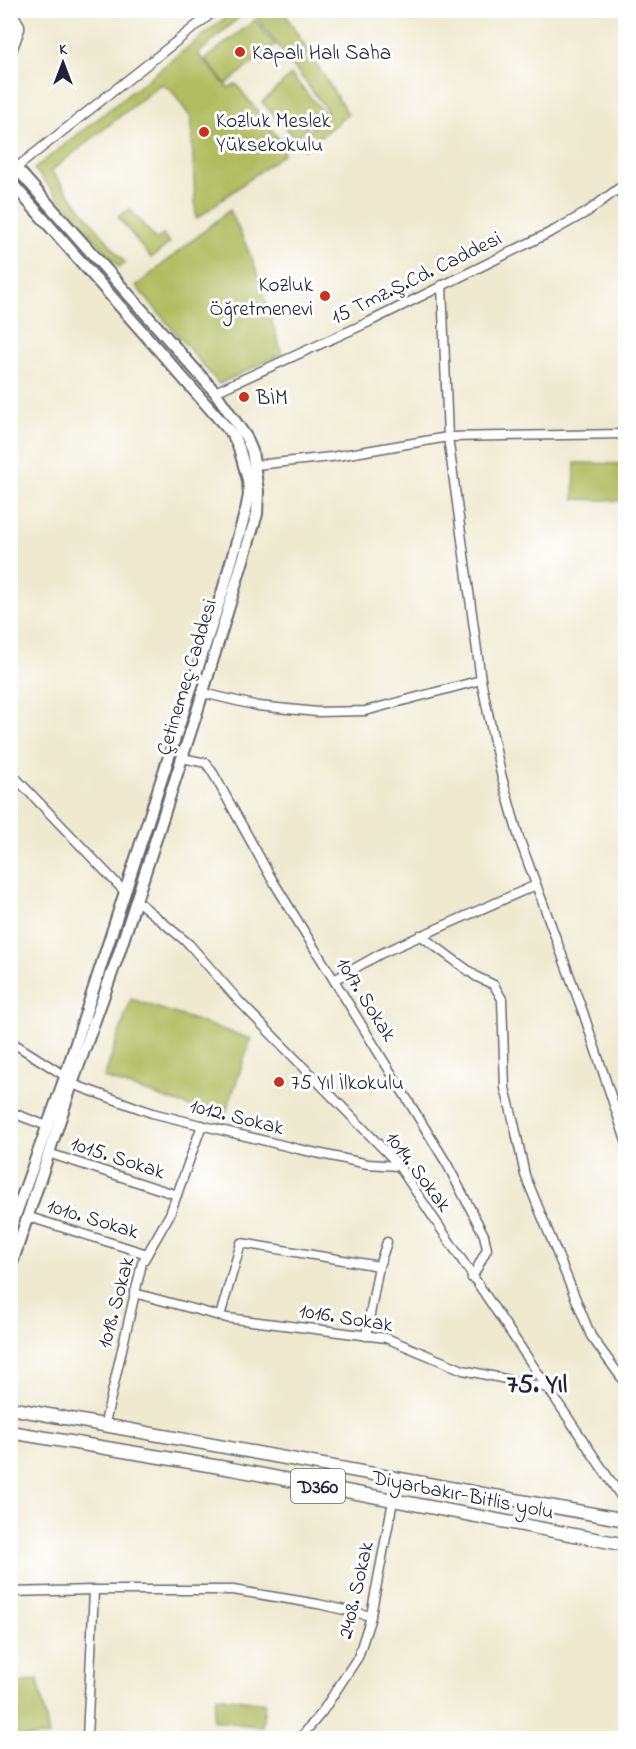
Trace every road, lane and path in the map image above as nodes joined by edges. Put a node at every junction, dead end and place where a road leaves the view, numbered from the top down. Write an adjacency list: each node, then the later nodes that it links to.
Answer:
1 (11, 10): 3 (street)
2 (216, 10): 4 (street)
3 (10, 57)
4 (13, 164): 8 (main road, Çetinemeç Caddesi)
5 (10, 181): 17 (main road, Çetinemeç Caddesi)
6 (626, 183): 7 (street, 15 Tmz.Ş.Cd. Caddesi)
7 (442, 285): 8 (street, 15 Tmz.Ş.Cd. Caddesi); 10 (street)
8 (215, 392): 11 (main road, Çetinemeç Caddesi)
9 (626, 434): 10 (street)
10 (448, 436): 11 (street); 12 (street)
11 (256, 465): 13 (main road, Çetinemeç Caddesi)
12 (481, 680): 13 (street); 16 (street)
13 (203, 693): 14 (main road, Çetinemeç Caddesi)
14 (182, 758): 18 (main road, Çetinemeç Caddesi); 20 (street, 1017. Sokak)
15 (10, 772): 17 (street)
16 (536, 885): 19 (street); 26 (street)
17 (125, 891): 22 (main road, Çetinemeç Caddesi)
18 (136, 900): 22 (main road, Çetinemeç Caddesi); 28 (street, 1014. Sokak)
19 (420, 935): 20 (street); 40 (street)
20 (334, 980): 36 (street, 1017. Sokak)
21 (10, 1041): 22 (street, 1012. Sokak)
22 (68, 1080): 24 (street, 1012. Sokak); 25 (main road, Çetinemeç Caddesi); 27 (main road, Çetinemeç Caddesi)
23 (10, 1112): 25 (street)
24 (202, 1125): 28 (street, 1012. Sokak); 29 (street, 1018. Sokak)
25 (47, 1126): 31 (main road, Çetinemeç Caddesi)
26 (626, 1141)
27 (48, 1153): 29 (street, 1015. Sokak); 30 (main road, Çetinemeç Caddesi)
28 (398, 1166): 36 (street, 1014. Sokak)
29 (177, 1195): 33 (street, 1018. Sokak)
30 (29, 1217): 33 (street, 1010. Sokak); 35 (main road, Çetinemeç Caddesi)
31 (10, 1230)
32 (387, 1242): 34 (street)
33 (147, 1254): 37 (street, 1018. Sokak)
34 (379, 1266): 38 (street); 39 (street)
35 (10, 1269)
36 (472, 1278): 41 (street, 1014. Sokak)
37 (134, 1293): 38 (street, 1016. Sokak); 43 (street, 1018. Sokak)
38 (220, 1316): 39 (street, 1016. Sokak)
39 (366, 1336): 41 (street, 1016. Sokak)
40 (626, 1384)
41 (548, 1388): 45 (street, 1014. Sokak)
42 (10, 1408): 43 (highway, Diyarbakır-Bitlis yolu / D360)
43 (104, 1427): 48 (highway, Diyarbakır-Bitlis yolu / D360)
44 (10, 1432): 46 (highway, Diyarbakır-Bitlis yolu / D360)
45 (622, 1492): 47 (street, 1014. Sokak)
46 (393, 1501): 49 (highway, Diyarbakır-Bitlis yolu / D360); 52 (street, 2408. Sokak)
47 (626, 1504)
48 (626, 1520)
49 (626, 1545)
50 (94, 1590): 51 (street); 52 (street); 53 (street)
51 (10, 1592)
52 (371, 1616): 54 (street, 2408. Sokak)
53 (87, 1738)
54 (297, 1738)

